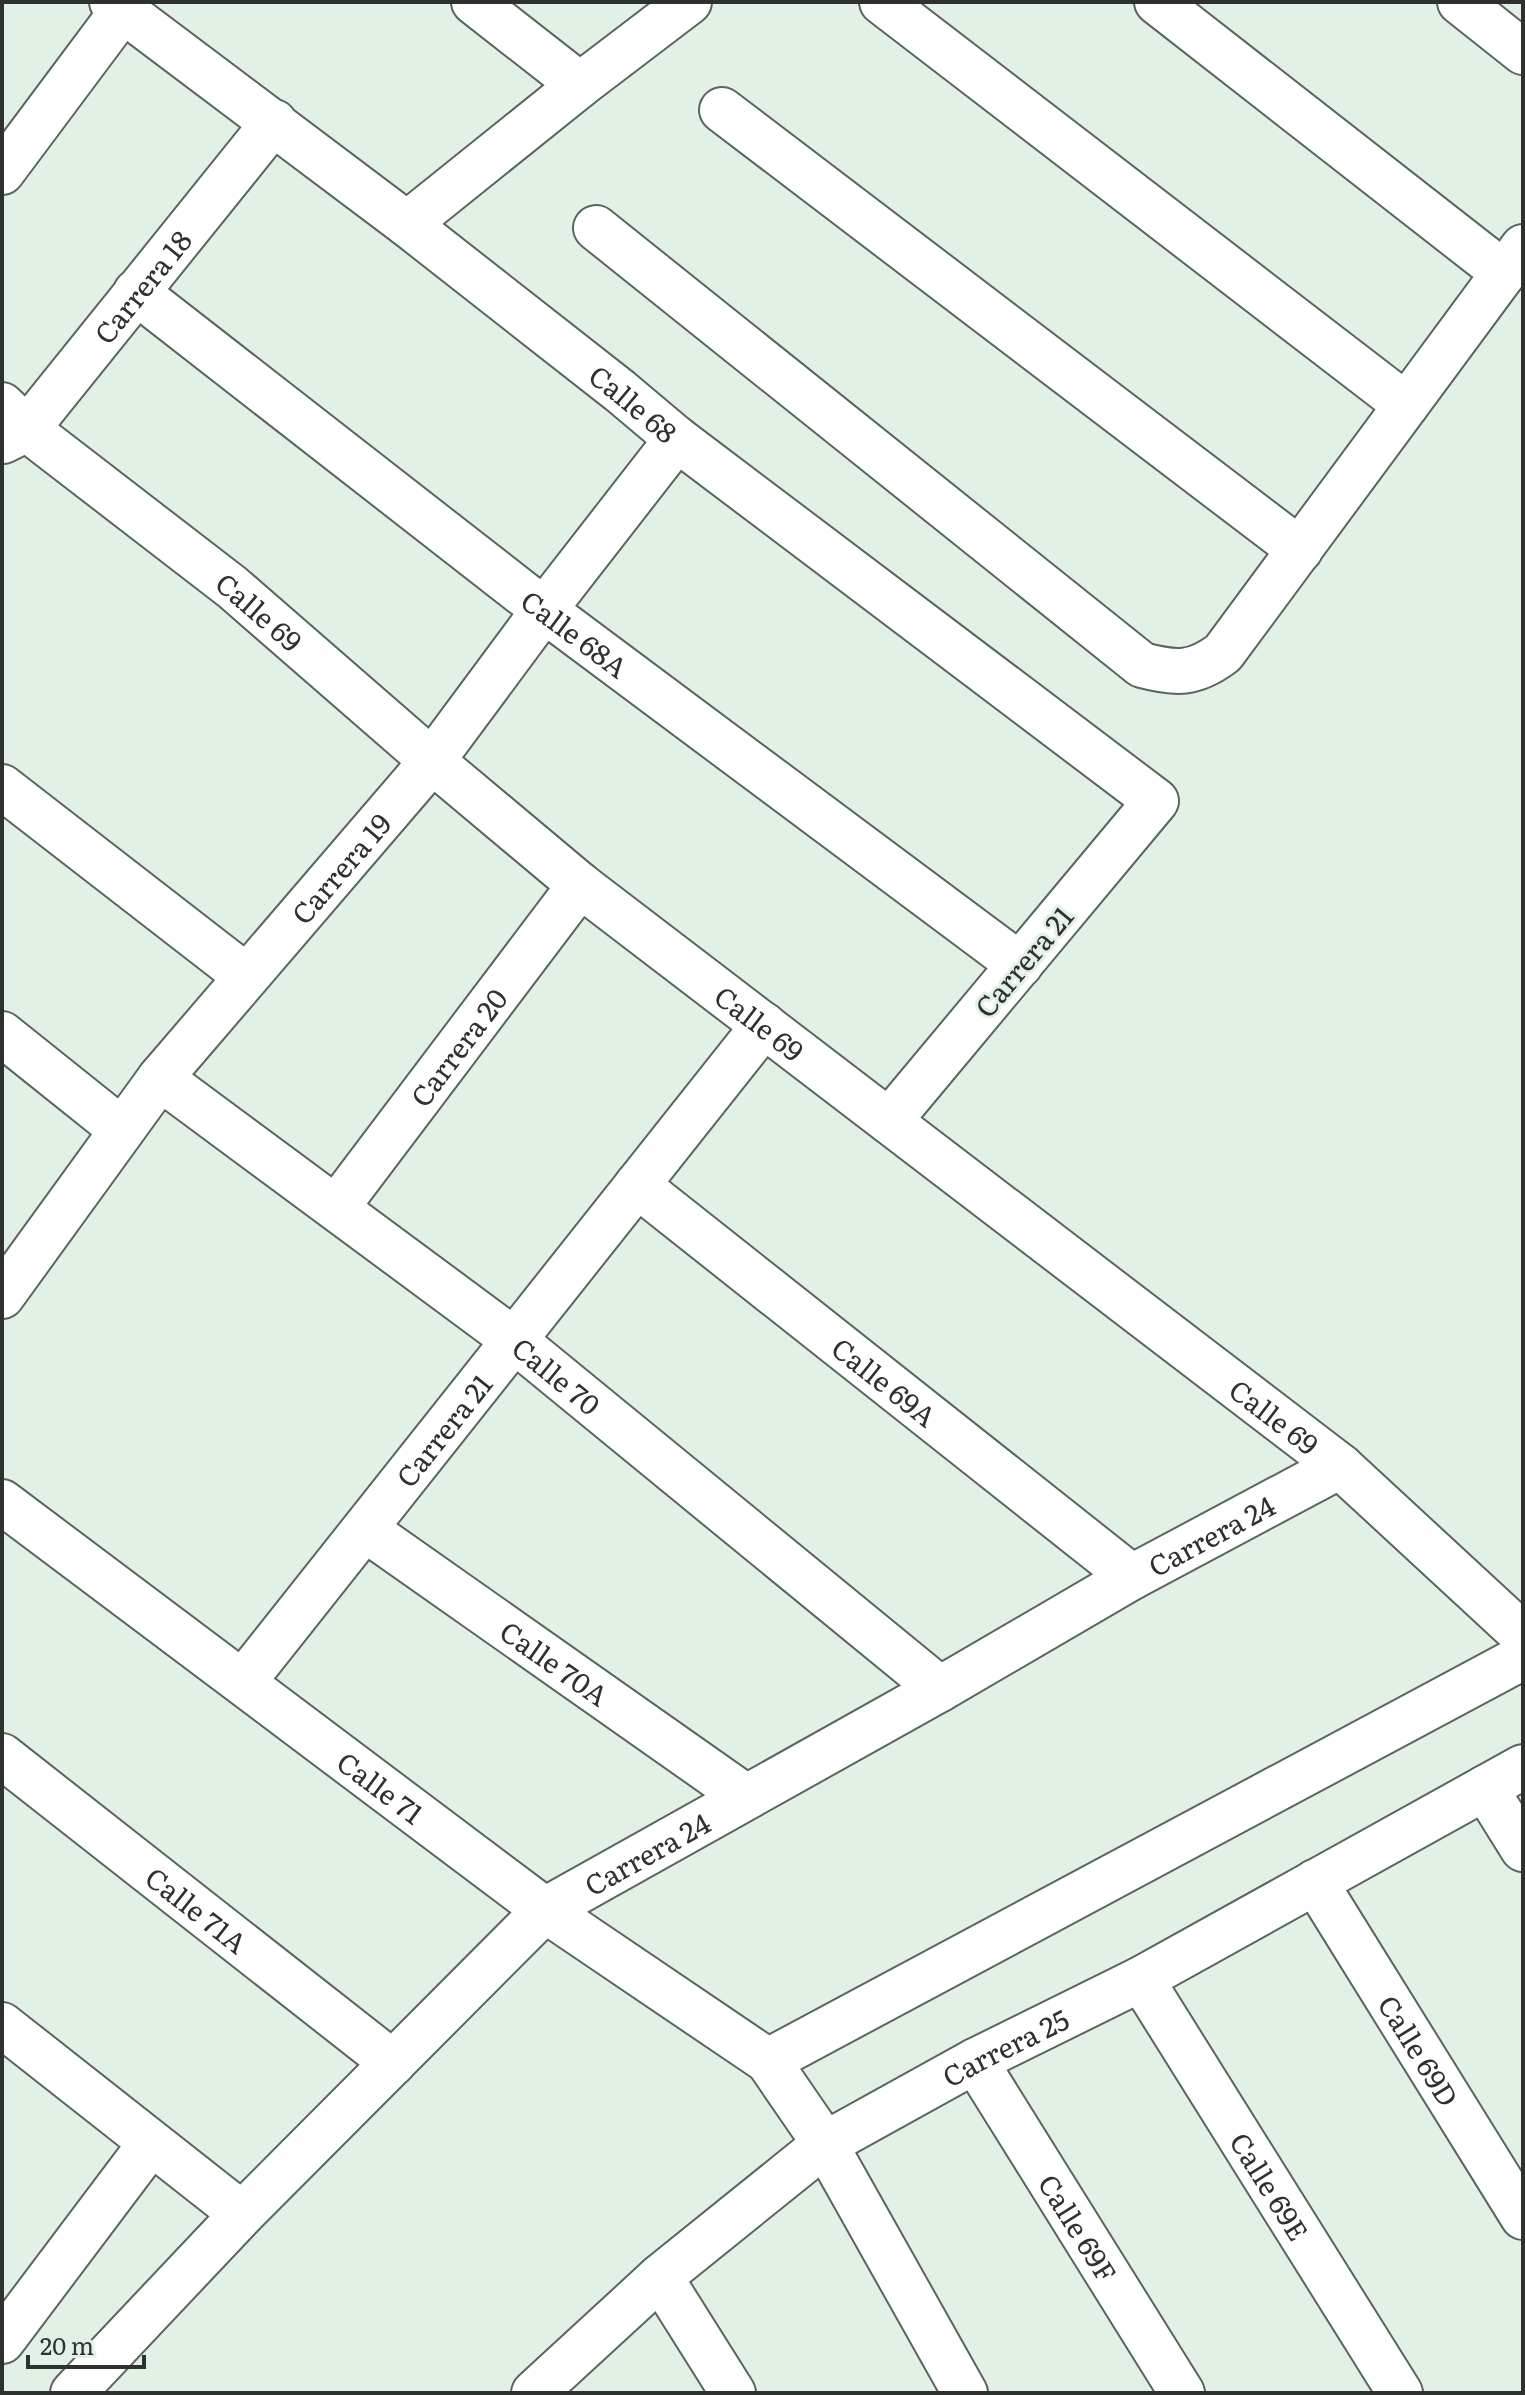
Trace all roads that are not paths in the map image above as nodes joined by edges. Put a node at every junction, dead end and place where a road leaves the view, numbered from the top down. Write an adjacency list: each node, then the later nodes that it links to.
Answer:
1 (474, 2): 8 (street)
2 (689, 2): 8 (street)
3 (882, 2): 16 (street)
4 (1157, 2): 14 (street)
5 (1460, 2): 7 (street)
6 (118, 6): 10 (street, Calle 68); 11 (street)
7 (1523, 52)
8 (580, 85): 12 (street)
9 (722, 110): 19 (street)
10 (274, 122): 12 (street, Calle 68); 15 (street, Carrera 18)
11 (2, 172)
12 (407, 224): 18 (street, Calle 68)
13 (596, 228): 19 (street)
14 (1513, 260): 16 (street)
15 (136, 292): 17 (street, Carrera 18); 20 (street, Calle 68A)
16 (1406, 405): 19 (street)
17 (10, 425): 21 (street, Calle 69)
18 (677, 439): 20 (street, Carrera 19); 23 (street, Calle 68)
19 (1300, 550)
20 (544, 610): 21 (street, Carrera 19); 25 (street, Calle 68A)
21 (432, 761): 24 (street, Calle 69); 26 (street, Carrera 19)
22 (2, 787): 26 (street)
23 (1156, 801): 25 (street, Carrera 21)
24 (580, 885): 27 (street, Calle 69); 33 (street, Carrera 20)
25 (1020, 965): 30 (street, Carrera 21)
26 (246, 976): 29 (street, Carrera 19)
27 (764, 1025): 30 (street, Calle 69); 32 (street, Carrera 21)
28 (2, 1034): 31 (street)
29 (160, 1078): 31 (street, Carrera 19); 33 (street, Calle 70)
30 (889, 1121): 36 (street, Calle 69)
31 (122, 1130): 34 (street, Carrera 19)
32 (637, 1185): 35 (street, Carrera 21); 39 (street, Calle 69A)
33 (336, 1208): 35 (street, Calle 70)
34 (6, 1281)
35 (514, 1340): 38 (street, Carrera 21); 43 (street, Calle 70)
36 (1340, 1466): 39 (street, Carrera 24); 40 (street, Calle 69)
37 (2, 1502): 42 (street, Calle 71)
38 (365, 1529): 42 (street, Carrera 21); 47 (street, Calle 70A)
39 (1132, 1577): 43 (street, Carrera 24)
40 (1523, 1635)
41 (1523, 1657): 53 (street)
42 (243, 1682): 50 (street, Calle 71)
43 (940, 1689): 47 (street, Carrera 24)
44 (2, 1756): 55 (street, Calle 71A)
45 (1523, 1767): 46 (street, Carrera 25)
46 (1485, 1788): 48 (street); 49 (street, Carrera 25)
47 (746, 1797): 50 (street, Carrera 24)
48 (1523, 1849)
49 (1315, 1882): 51 (street, Carrera 25); 59 (street, Calle 69D)
50 (545, 1910): 53 (street, Calle 71); 55 (street, Carrera 24)
51 (1141, 1979): 54 (street, Carrera 25); 67 (street, Calle 69E)
52 (2, 2025): 56 (street)
53 (768, 2061): 57 (street)
54 (975, 2061): 57 (street, Carrera 25); 66 (street, Calle 69F)
55 (393, 2063): 58 (street, Carrera 24)
56 (151, 2143): 58 (street); 61 (street)
57 (825, 2144): 60 (street, Carrera 25); 65 (street)
58 (242, 2214): 62 (street, Carrera 24)
59 (1523, 2217)
60 (660, 2277): 63 (street, Carrera 25); 64 (street)
61 (2, 2341)
62 (73, 2393)
63 (534, 2393)
64 (733, 2393)
65 (965, 2393)
66 (1182, 2393)
67 (1400, 2393)

